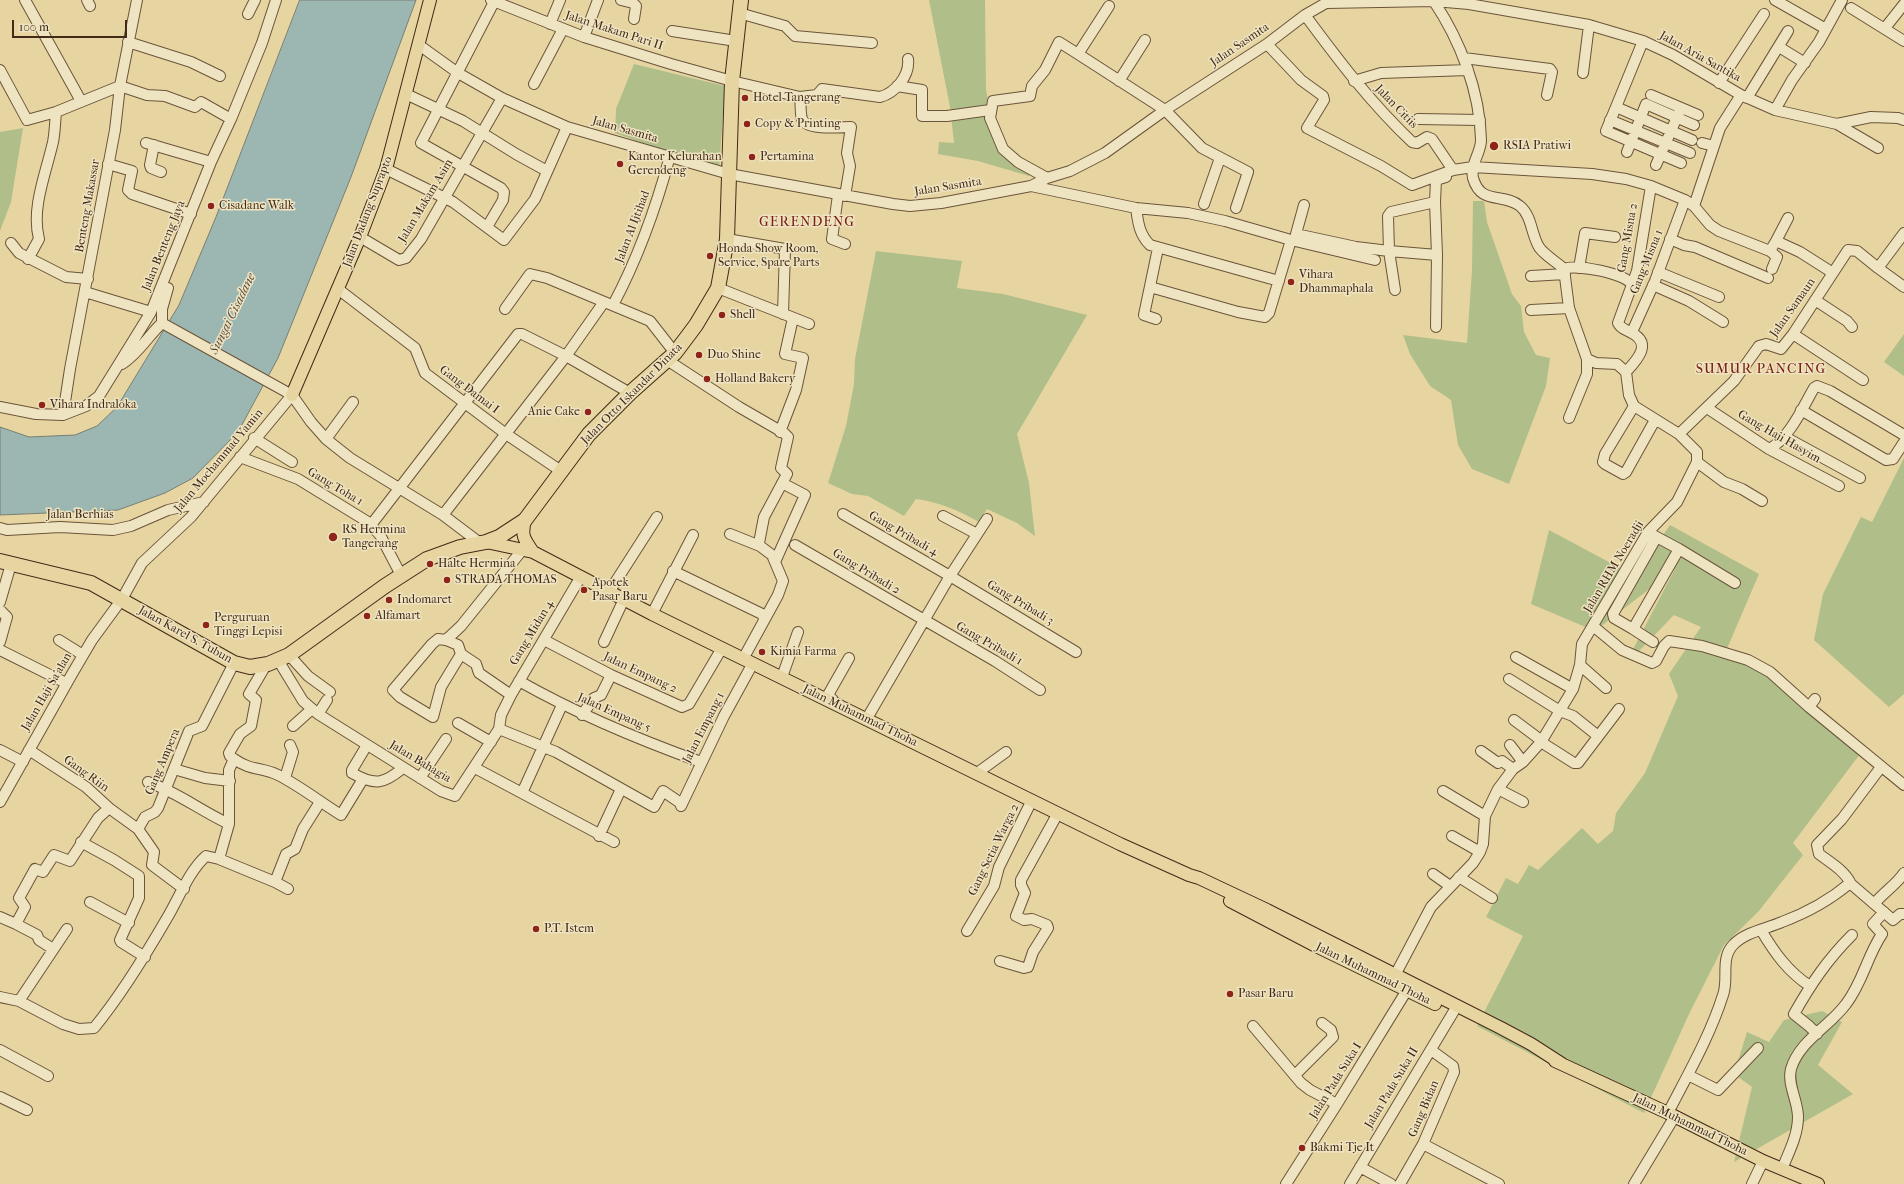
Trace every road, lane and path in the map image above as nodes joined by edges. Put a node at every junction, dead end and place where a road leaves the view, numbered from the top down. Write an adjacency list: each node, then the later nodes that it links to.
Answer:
1 (25, 0): 60 (street)
2 (136, 0): 33 (street, Benteng Makassar)
3 (255, 0): 17 (street)
4 (276, 0): 69 (street, Jalan Benteng Jaya)
5 (430, 0): 36 (main road, Jalan Dadang Suprapto)
6 (560, 0): 21 (street)
7 (598, 0): 28 (street)
8 (621, 0): 20 (street)
9 (1775, 0): 25 (street)
10 (1842, 0): 25 (street)
11 (492, 1): 21 (street, Jalan Makam Pari II); 44 (street)
12 (1433, 1): 19 (street, Jalan Sasmita); 22 (street, Jalan Aria Santika); 39 (street)
13 (1904, 4): 23 (street)
14 (740, 6): 31 (highway, Jalan Otto Iskandar Dinata); 34 (street)
15 (1109, 6): 38 (street)
16 (1851, 8): 23 (street)
17 (248, 14)
18 (1764, 14): 50 (street)
19 (1305, 15): 35 (street, Jalan Sasmita); 49 (street, Jalan Citiis)
20 (634, 19)
21 (550, 24): 24 (street, Jalan Makam Pari II)
22 (1589, 26): 32 (street, Jalan Aria Santika); 45 (street)
23 (1885, 28): 30 (street)
24 (563, 29): 28 (street, Jalan Makam Pari II); 51 (street)
25 (1826, 29): 41 (street)
26 (672, 30): 31 (street)
27 (1788, 31): 37 (street)
28 (584, 37): 47 (street, Jalan Makam Pari II)
29 (1145, 40): 48 (street)
30 (1904, 40)
31 (736, 41): 47 (highway, Jalan Otto Iskandar Dinata)
32 (1643, 41): 50 (street, Jalan Aria Santika); 61 (street)
33 (128, 42): 46 (street); 52 (street, Benteng Makassar)
34 (872, 43)
35 (1267, 44): 64 (street, Jalan Sasmita); 99 (street)
36 (419, 46): 44 (street, Jalan Sasmita); 54 (main road, Jalan Dadang Suprapto)
37 (1779, 46): 41 (street); 57 (street)
38 (1078, 54): 48 (street); 63 (street)
39 (1464, 58): 43 (street); 55 (street)
40 (908, 59): 53 (street)
41 (1805, 62): 65 (street)
42 (0, 70): 66 (street)
43 (1468, 70): 49 (street, Jalan Citiis); 71 (street)
44 (458, 73): 59 (street, Jalan Sasmita); 62 (street)
45 (1583, 73)
46 (220, 76)
47 (732, 81): 58 (street, Jalan Makam Pari II); 98 (highway, Jalan Otto Iskandar Dinata)
48 (1120, 81): 64 (street)
49 (1354, 81): 99 (street, Jalan Citiis)
50 (1719, 83): 57 (street, Jalan Aria Santika)
51 (534, 84)
52 (120, 86): 60 (street); 69 (street); 91 (street, Benteng Makassar)
53 (897, 86): 58 (street); 63 (street)
54 (406, 94): 62 (street); 94 (main road, Jalan Dadang Suprapto)
55 (1547, 95)
56 (1651, 95): 67 (street)
57 (1744, 96): 65 (street, Jalan Aria Santika); 82 (street)
58 (800, 97): 102 (street)
59 (502, 98): 76 (street, Jalan Sasmita); 79 (street, Jalan Makam Asim)
60 (81, 100): 66 (street)
61 (1616, 107): 68 (street); 72 (street)
62 (438, 108): 79 (street); 93 (street)
63 (990, 110): 100 (street)
64 (1165, 110): 88 (street); 100 (street, Jalan Sasmita)
65 (1775, 110): 75 (street, Jalan Aria Santika)
66 (56, 112): 128 (street)
67 (1679, 112): 68 (street); 73 (street); 78 (street)
68 (1641, 118): 77 (street); 78 (street)
69 (231, 119): 89 (street, Jalan Benteng Jaya)
70 (1418, 119): 71 (street)
71 (1480, 120): 95 (street)
72 (1610, 120): 77 (street); 80 (street)
73 (1696, 120)
74 (1904, 120): 75 (street, Jalan Aria Santika)
75 (1837, 124): 83 (street)
76 (567, 127): 87 (street, Jalan Sasmita); 96 (street)
77 (1636, 131): 80 (street); 81 (street)
78 (1671, 131): 81 (street); 82 (street)
79 (482, 133): 93 (street, Jalan Makam Asim); 96 (street)
80 (1632, 142): 84 (street); 86 (street)
81 (1666, 143): 85 (street); 86 (street)
82 (1714, 146): 108 (street)
83 (1878, 148)
84 (1627, 152)
85 (1690, 153)
86 (1661, 154): 90 (street); 92 (street)
87 (670, 156): 98 (street, Jalan Sasmita); 149 (street, Jalan Al Ijtihad)
88 (1220, 158): 106 (street); 110 (street)
89 (211, 162): 97 (street); 111 (street, Jalan Benteng Jaya)
90 (1681, 163)
91 (108, 164): 111 (street); 137 (street, Benteng Makassar)
92 (1656, 165)
93 (462, 167): 103 (street, Jalan Makam Asim); 113 (street)
94 (386, 169): 103 (street); 115 (main road, Jalan Dadang Suprapto)
95 (1473, 169): 99 (street); 101 (street); 133 (street)
96 (547, 171): 113 (street)
97 (161, 172)
98 (730, 174): 102 (street, Jalan Sasmita); 117 (highway, Jalan Otto Iskandar Dinata)
99 (1443, 175): 105 (street)
100 (1040, 182): 102 (street, Jalan Sasmita); 109 (street)
101 (1651, 186): 104 (street); 139 (street, Gang Misna 2)
102 (842, 195): 122 (street)
103 (444, 197): 113 (street); 115 (street, Jalan Makam Asim)
104 (1685, 200): 108 (street); 119 (street, Gang Misna 1)
105 (1435, 202): 125 (street); 127 (street)
106 (1204, 204)
107 (1304, 205): 118 (street)
108 (1694, 206): 126 (street)
109 (1136, 208): 118 (street); 123 (street)
110 (1236, 208)
111 (191, 214): 130 (street, Jalan Benteng Jaya)
112 (1788, 218): 120 (street)
113 (487, 227)
114 (1904, 233): 132 (street)
115 (360, 237): 144 (main road, Jalan Dadang Suprapto)
116 (1615, 237): 131 (street)
117 (726, 239): 143 (highway, Jalan Otto Iskandar Dinata); 154 (street)
118 (1294, 239): 124 (street); 138 (street)
119 (1670, 239): 126 (street); 134 (street, Gang Misna 1)
120 (1776, 241): 126 (street); 135 (street)
121 (11, 243): 128 (street)
122 (845, 244)
123 (1158, 248): 138 (street); 141 (street)
124 (1351, 250): 125 (street); 129 (street)
125 (1389, 251): 127 (street); 145 (street)
126 (1770, 251)
127 (1438, 255): 159 (street)
128 (28, 259): 137 (street)
129 (1375, 260)
130 (172, 262): 153 (street, Jalan Benteng Jaya); 157 (street)
131 (1580, 268): 133 (street); 139 (street)
132 (1878, 268): 135 (street, Jalan Samaun); 142 (street)
133 (1565, 271): 136 (street); 150 (street)
134 (1658, 272): 140 (street, Gang Misna 1); 147 (street)
135 (1833, 273): 148 (street, Jalan Samaun)
136 (1531, 276)
137 (88, 279): 146 (street, Benteng Makassar)
138 (1279, 281): 141 (street)
139 (1632, 285): 161 (street, Gang Misna 2)
140 (1653, 285): 156 (street); 161 (street, Gang Misna 1)
141 (1150, 287): 155 (street)
142 (1904, 287)
143 (718, 288): 154 (street); 164 (highway, Jalan Otto Iskandar Dinata)
144 (338, 289): 170 (main road, Jalan Dadang Suprapto); 172 (street, Gang Damai I)
145 (1395, 290)
146 (85, 292): 153 (street); 177 (street, Benteng Makassar)
147 (1719, 297)
148 (1815, 300): 160 (street); 162 (street, Jalan Samaun)
149 (608, 304): 151 (street); 163 (street, Jalan Al Ijtihad); 164 (street)
150 (1569, 308): 152 (street); 165 (street)
151 (505, 309)
152 (1532, 310)
153 (151, 312): 166 (street, Jalan Benteng Jaya)
154 (788, 316): 158 (street); 180 (street)
155 (1156, 319)
156 (1724, 322)
157 (164, 324): 166 (street); 170 (street)
158 (809, 324)
159 (1436, 327)
160 (1852, 327)
161 (1632, 332): 167 (street)
162 (1793, 334): 168 (street); 175 (street, Jalan Samaun)
163 (566, 356): 169 (street); 172 (street); 181 (street, Jalan Al Ijtihad)
164 (671, 356): 169 (highway, Jalan Otto Iskandar Dinata); 180 (street)
165 (1587, 359): 167 (street); 178 (street)
166 (120, 365): 177 (street, Jalan Benteng Jaya)
167 (1626, 372): 173 (street)
168 (1863, 380)
169 (630, 393): 192 (highway, Jalan Otto Iskandar Dinata)
170 (292, 395): 185 (street, Jalan Mochammad Yamin); 186 (street)
171 (353, 402): 186 (street)
172 (464, 403): 181 (street, Gang Damai I); 196 (street)
173 (1634, 406): 179 (street); 179 (street)
174 (0, 407): 177 (street, Jalan Benteng Jaya)
175 (1707, 408): 182 (street, Jalan Samaun); 188 (street, Gang Haji Hasyim)
176 (1800, 410): 183 (street); 184 (street); 187 (street)
177 (64, 416)
178 (1569, 418)
179 (1655, 420): 182 (street)
180 (780, 432): 194 (street)
181 (506, 434): 192 (street, Gang Damai I); 200 (street, Jalan Al Ijtihad)
182 (1679, 434): 191 (street)
183 (1904, 435)
184 (1785, 436): 188 (street); 193 (street)
185 (254, 438): 189 (street, Jalan Mochammad Yamin); 190 (street)
186 (326, 439): 196 (street)
187 (1904, 442)
188 (1769, 449): 195 (street, Gang Haji Hasyim)
189 (240, 457): 198 (street, Jalan Mochammad Yamin); 205 (street, Gang Toha 1)
190 (292, 462)
191 (1698, 462): 197 (street); 207 (street, Jalan RHM Noeradji)
192 (561, 471): 204 (highway, Jalan Otto Iskandar Dinata)
193 (1860, 478)
194 (782, 483): 213 (street); 216 (street)
195 (1839, 486)
196 (401, 488): 200 (street); 205 (street)
197 (1762, 500)
198 (204, 502): 206 (street, Jalan Berhias); 224 (street, Jalan Mochammad Yamin)
199 (843, 514): 220 (street, Gang Pribadi 4)
200 (443, 515): 211 (street)
201 (943, 516): 209 (street)
202 (656, 517): 223 (street)
203 (987, 519): 209 (street)
204 (525, 520): 211 (highway, Jalan Otto Iskandar Dinata); 215 (main road, Jalan Muhammad Thoha)
205 (371, 525): 219 (street)
206 (0, 528)
207 (1655, 528): 214 (street); 231 (street, Jalan RHM Noeradji); 232 (street)
208 (730, 534): 213 (street)
209 (977, 534): 220 (street)
210 (693, 535): 218 (street)
211 (483, 543): 215 (main road, Jalan Muhammad Thoha); 219 (highway)
212 (795, 545): 230 (street, Gang Pribadi 2)
213 (760, 546): 216 (street)
214 (1679, 550): 222 (street); 232 (street)
215 (528, 551): 221 (main road, Jalan Muhammad Thoha); 235 (street)
216 (775, 562): 229 (street, Jalan Empang 1)
217 (5, 563): 224 (highway, Jalan Karel S. Tubun); 226 (street)
218 (673, 571): 228 (street); 229 (street)
219 (401, 575): 247 (highway)
220 (950, 576): 230 (street); 242 (street, Gang Pribadi 3)
221 (580, 578): 223 (main road, Jalan Muhammad Thoha); 236 (street, Gang Midan 4)
222 (1735, 583)
223 (609, 592): 225 (main road, Jalan Muhammad Thoha)
224 (122, 599): 244 (street, Jalan Haji Sa'alan); 249 (highway, Jalan Karel S. Tubun)
225 (624, 599): 228 (main road, Jalan Muhammad Thoha); 238 (street)
226 (0, 602)
227 (0, 610): 237 (street)
228 (652, 614): 240 (main road, Jalan Muhammad Thoha)
229 (764, 618): 248 (street, Jalan Empang 1)
230 (924, 621): 258 (street, Gang Pribadi 1); 266 (street)
231 (1593, 626): 250 (street, Jalan RHM Noeradji); 287 (street)
232 (1633, 629): 239 (street)
233 (798, 632): 252 (street)
234 (59, 640): 244 (street)
235 (446, 640): 243 (street); 243 (street)
236 (544, 640): 251 (street, Jalan Empang 2); 254 (street, Gang Midan 4)
237 (0, 642)
238 (604, 642)
239 (1653, 642)
240 (722, 648): 248 (main road, Jalan Muhammad Thoha); 251 (street, Jalan Empang 2)
241 (0, 650): 255 (street)
242 (1076, 652)
243 (461, 654): 259 (street)
244 (83, 655): 255 (street, Jalan Haji Sa'alan)
245 (1516, 656): 257 (street)
246 (849, 658): 260 (street)
247 (278, 660): 249 (highway, Jalan Karel S. Tubun); 264 (street, Jalan Bahagia); 264 (street); 283 (street)
248 (748, 661): 252 (main road, Jalan Muhammad Thoha); 285 (street, Jalan Empang 1)
249 (234, 663): 290 (street, Gang Ampera)
250 (1580, 665): 256 (street); 257 (street, Jalan RHM Noeradji)
251 (611, 675): 265 (street)
252 (782, 677): 260 (main road, Jalan Muhammad Thoha)
253 (1508, 679): 263 (street)
254 (519, 682): 259 (street, Jalan Bahagia); 261 (street, Jalan Empang 5)
255 (66, 683): 280 (street, Jalan Haji Sa'alan)
256 (1606, 688)
257 (1573, 689): 263 (street, Jalan RHM Noeradji)
258 (1040, 690)
259 (511, 695): 270 (street, Jalan Bahagia)
260 (832, 702): 266 (main road, Jalan Muhammad Thoha)
261 (562, 705): 265 (street, Jalan Empang 5); 278 (street)
262 (1619, 709): 271 (street)
263 (1560, 711): 271 (street); 274 (street, Jalan RHM Noeradji)
264 (315, 712): 269 (street); 276 (street, Jalan Bahagia)
265 (582, 715): 285 (street, Jalan Empang 5)
266 (866, 720): 292 (main road, Jalan Muhammad Thoha)
267 (1514, 720): 274 (street)
268 (458, 723): 273 (street)
269 (293, 726)
270 (499, 729): 273 (street, Jalan Bahagia); 278 (street)
271 (1598, 736): 274 (street)
272 (446, 739): 294 (street)
273 (491, 742): 289 (street, Jalan Bahagia)
274 (1542, 742): 286 (street, Jalan RHM Noeradji)
275 (290, 745): 293 (street)
276 (367, 745): 288 (street, Jalan Bahagia); 295 (street)
277 (1510, 745): 286 (street)
278 (544, 748): 300 (street); 303 (street)
279 (0, 750): 284 (street)
280 (29, 750): 284 (street, Jalan Haji Sa'alan); 308 (street, Gang Riin)
281 (1481, 751): 291 (street)
282 (1006, 752): 292 (street)
283 (234, 759): 293 (street); 296 (street)
284 (23, 762): 304 (street, Jalan Haji Sa'alan)
285 (701, 762): 300 (street, Jalan Empang 1)
286 (1523, 762): 291 (street, Jalan RHM Noeradji)
287 (1881, 767): 298 (street); 323 (street)
288 (403, 768): 294 (street, Jalan Bahagia); 295 (street)
289 (475, 768): 294 (street, Jalan Bahagia); 303 (street)
290 (174, 769): 296 (street); 299 (street, Gang Ampera)
291 (1513, 769): 301 (street, Jalan RHM Noeradji)
292 (977, 773): 305 (main road, Jalan Muhammad Thoha)
293 (285, 778): 306 (street)
294 (420, 778)
295 (363, 779): 306 (street)
296 (230, 780): 311 (street)
297 (148, 782): 299 (street)
298 (1904, 785)
299 (167, 789): 311 (street); 312 (street, Gang Ampera)
300 (622, 789): 313 (street)
301 (1498, 789): 307 (street); 310 (street, Jalan RHM Noeradji)
302 (1443, 791): 310 (street)
303 (522, 793): 313 (street)
304 (2, 795)
305 (1032, 800): 309 (main road, Jalan Muhammad Thoha); 337 (street, Gang Setia Warga 2)
306 (320, 802): 322 (street)
307 (1523, 802)
308 (109, 808): 312 (street); 315 (street, Gang Riin)
309 (1058, 812): 341 (street); 342 (main road, Jalan Muhammad Thoha)
310 (1485, 816): 317 (street, Jalan RHM Noeradji)
311 (229, 824): 318 (street)
312 (138, 829): 325 (street)
313 (599, 836): 316 (street)
314 (1452, 836): 317 (street)
315 (81, 842): 333 (street); 334 (street, Gang Riin)
316 (614, 842)
317 (1480, 852): 321 (street, Jalan RHM Noeradji)
318 (219, 859): 322 (street); 325 (street)
319 (1904, 873): 329 (street)
320 (1433, 874): 324 (street)
321 (1459, 877): 324 (street, Jalan RHM Noeradji); 327 (street)
322 (275, 882): 326 (street)
323 (1850, 883): 329 (street); 336 (street)
324 (1450, 886): 342 (street, Jalan RHM Noeradji)
325 (184, 889): 340 (street)
326 (288, 889)
327 (1492, 898)
328 (90, 902): 333 (street)
329 (1874, 904): 330 (street)
330 (1884, 912): 331 (street); 350 (street)
331 (1904, 914)
332 (0, 917): 334 (street)
333 (129, 922): 340 (street)
334 (16, 924): 339 (street)
335 (67, 929): 339 (street)
336 (1761, 930): 343 (street); 354 (street)
337 (967, 931)
338 (1852, 935): 343 (street)
339 (53, 949): 346 (street)
340 (144, 956): 346 (street)
341 (1000, 961)
342 (1393, 978): 344 (main road, Jalan Muhammad Thoha); 347 (main road, Jalan Muhammad Thoha)
343 (1810, 986): 350 (street)
344 (1407, 990): 347 (main road, Jalan Muhammad Thoha); 358 (street, Jalan Pada Suka I)
345 (0, 997): 346 (street)
346 (19, 1001)
347 (1455, 1009): 353 (street, Jalan Pada Suka II); 360 (main road, Jalan Muhammad Thoha)
348 (1322, 1023): 356 (street)
349 (1253, 1026): 356 (street)
350 (1817, 1034): 364 (street)
351 (1758, 1048): 354 (street)
352 (0, 1050): 355 (street)
353 (1431, 1050): 361 (street, Gang Bidan); 363 (street, Jalan Pada Suka II)
354 (1688, 1075): 360 (street)
355 (48, 1076)
356 (1295, 1076): 358 (street)
357 (0, 1097): 359 (street)
358 (1338, 1104): 365 (street, Jalan Pada Suka I)
359 (27, 1110)
360 (1671, 1115): 362 (main road, Jalan Muhammad Thoha); 370 (street)
361 (1423, 1144): 368 (street, Gang Bidan); 369 (street)
362 (1763, 1161): 364 (main road, Jalan Muhammad Thoha); 371 (street)
363 (1360, 1167): 366 (street, Jalan Pada Suka II); 367 (street)
364 (1782, 1168): 372 (main road, Jalan Muhammad Thoha)
365 (1286, 1184)
366 (1350, 1184)
367 (1391, 1184)
368 (1400, 1184)
369 (1499, 1184)
370 (1634, 1184)
371 (1752, 1184)
372 (1818, 1184)

